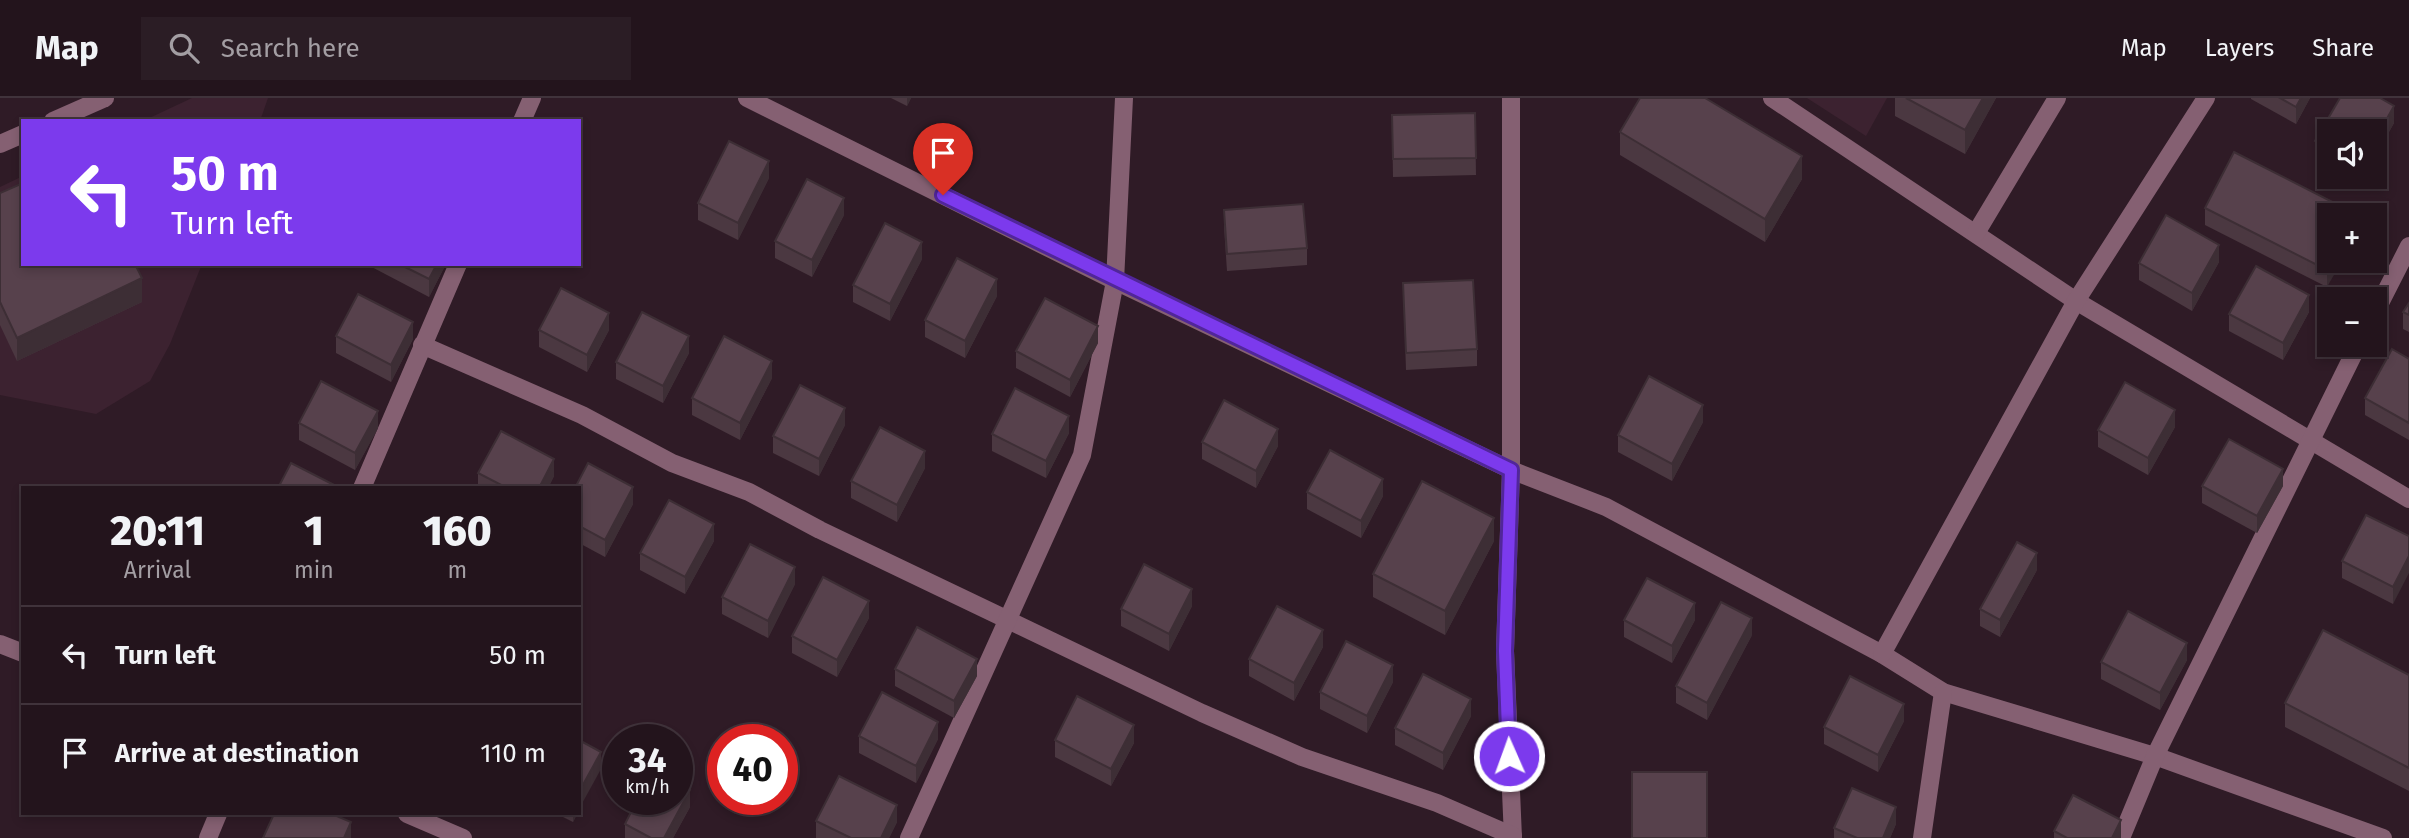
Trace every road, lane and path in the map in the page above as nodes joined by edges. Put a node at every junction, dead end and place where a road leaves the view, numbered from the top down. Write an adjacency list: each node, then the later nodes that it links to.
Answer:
1 (105, 98): 9 (street)
2 (532, 98): 10 (street)
3 (747, 98): 16 (street)
4 (1124, 98): 16 (street)
5 (1511, 98): 22 (street)
6 (1772, 98): 13 (street)
7 (2057, 98): 13 (street)
8 (2206, 98): 18 (street)
9 (58, 119)
10 (523, 119)
11 (21, 135): 12 (street)
12 (0, 144)
13 (1976, 233): 18 (street)
14 (2409, 246): 17 (street)
15 (457, 266): 19 (street)
16 (1115, 281): 22 (street); 25 (street)
17 (2387, 289)
18 (2076, 301): 21 (street); 28 (street)
19 (422, 345): 23 (street); 25 (street)
20 (2352, 357): 21 (street)
21 (2310, 439): 24 (street); 30 (street)
22 (1511, 470): 28 (street); 33 (street)
23 (363, 486)
24 (2409, 499)
25 (1010, 619): 33 (street); 36 (street)
26 (0, 644): 27 (street)
27 (21, 652)
28 (1882, 654): 29 (street)
29 (1943, 692): 30 (street); 37 (street)
30 (2155, 756): 38 (street); 39 (street)
31 (218, 815): 34 (street)
32 (409, 815): 35 (street)
33 (1513, 837)
34 (208, 838)
35 (463, 838)
36 (909, 838)
37 (1922, 838)
38 (2121, 838)
39 (2383, 838)

